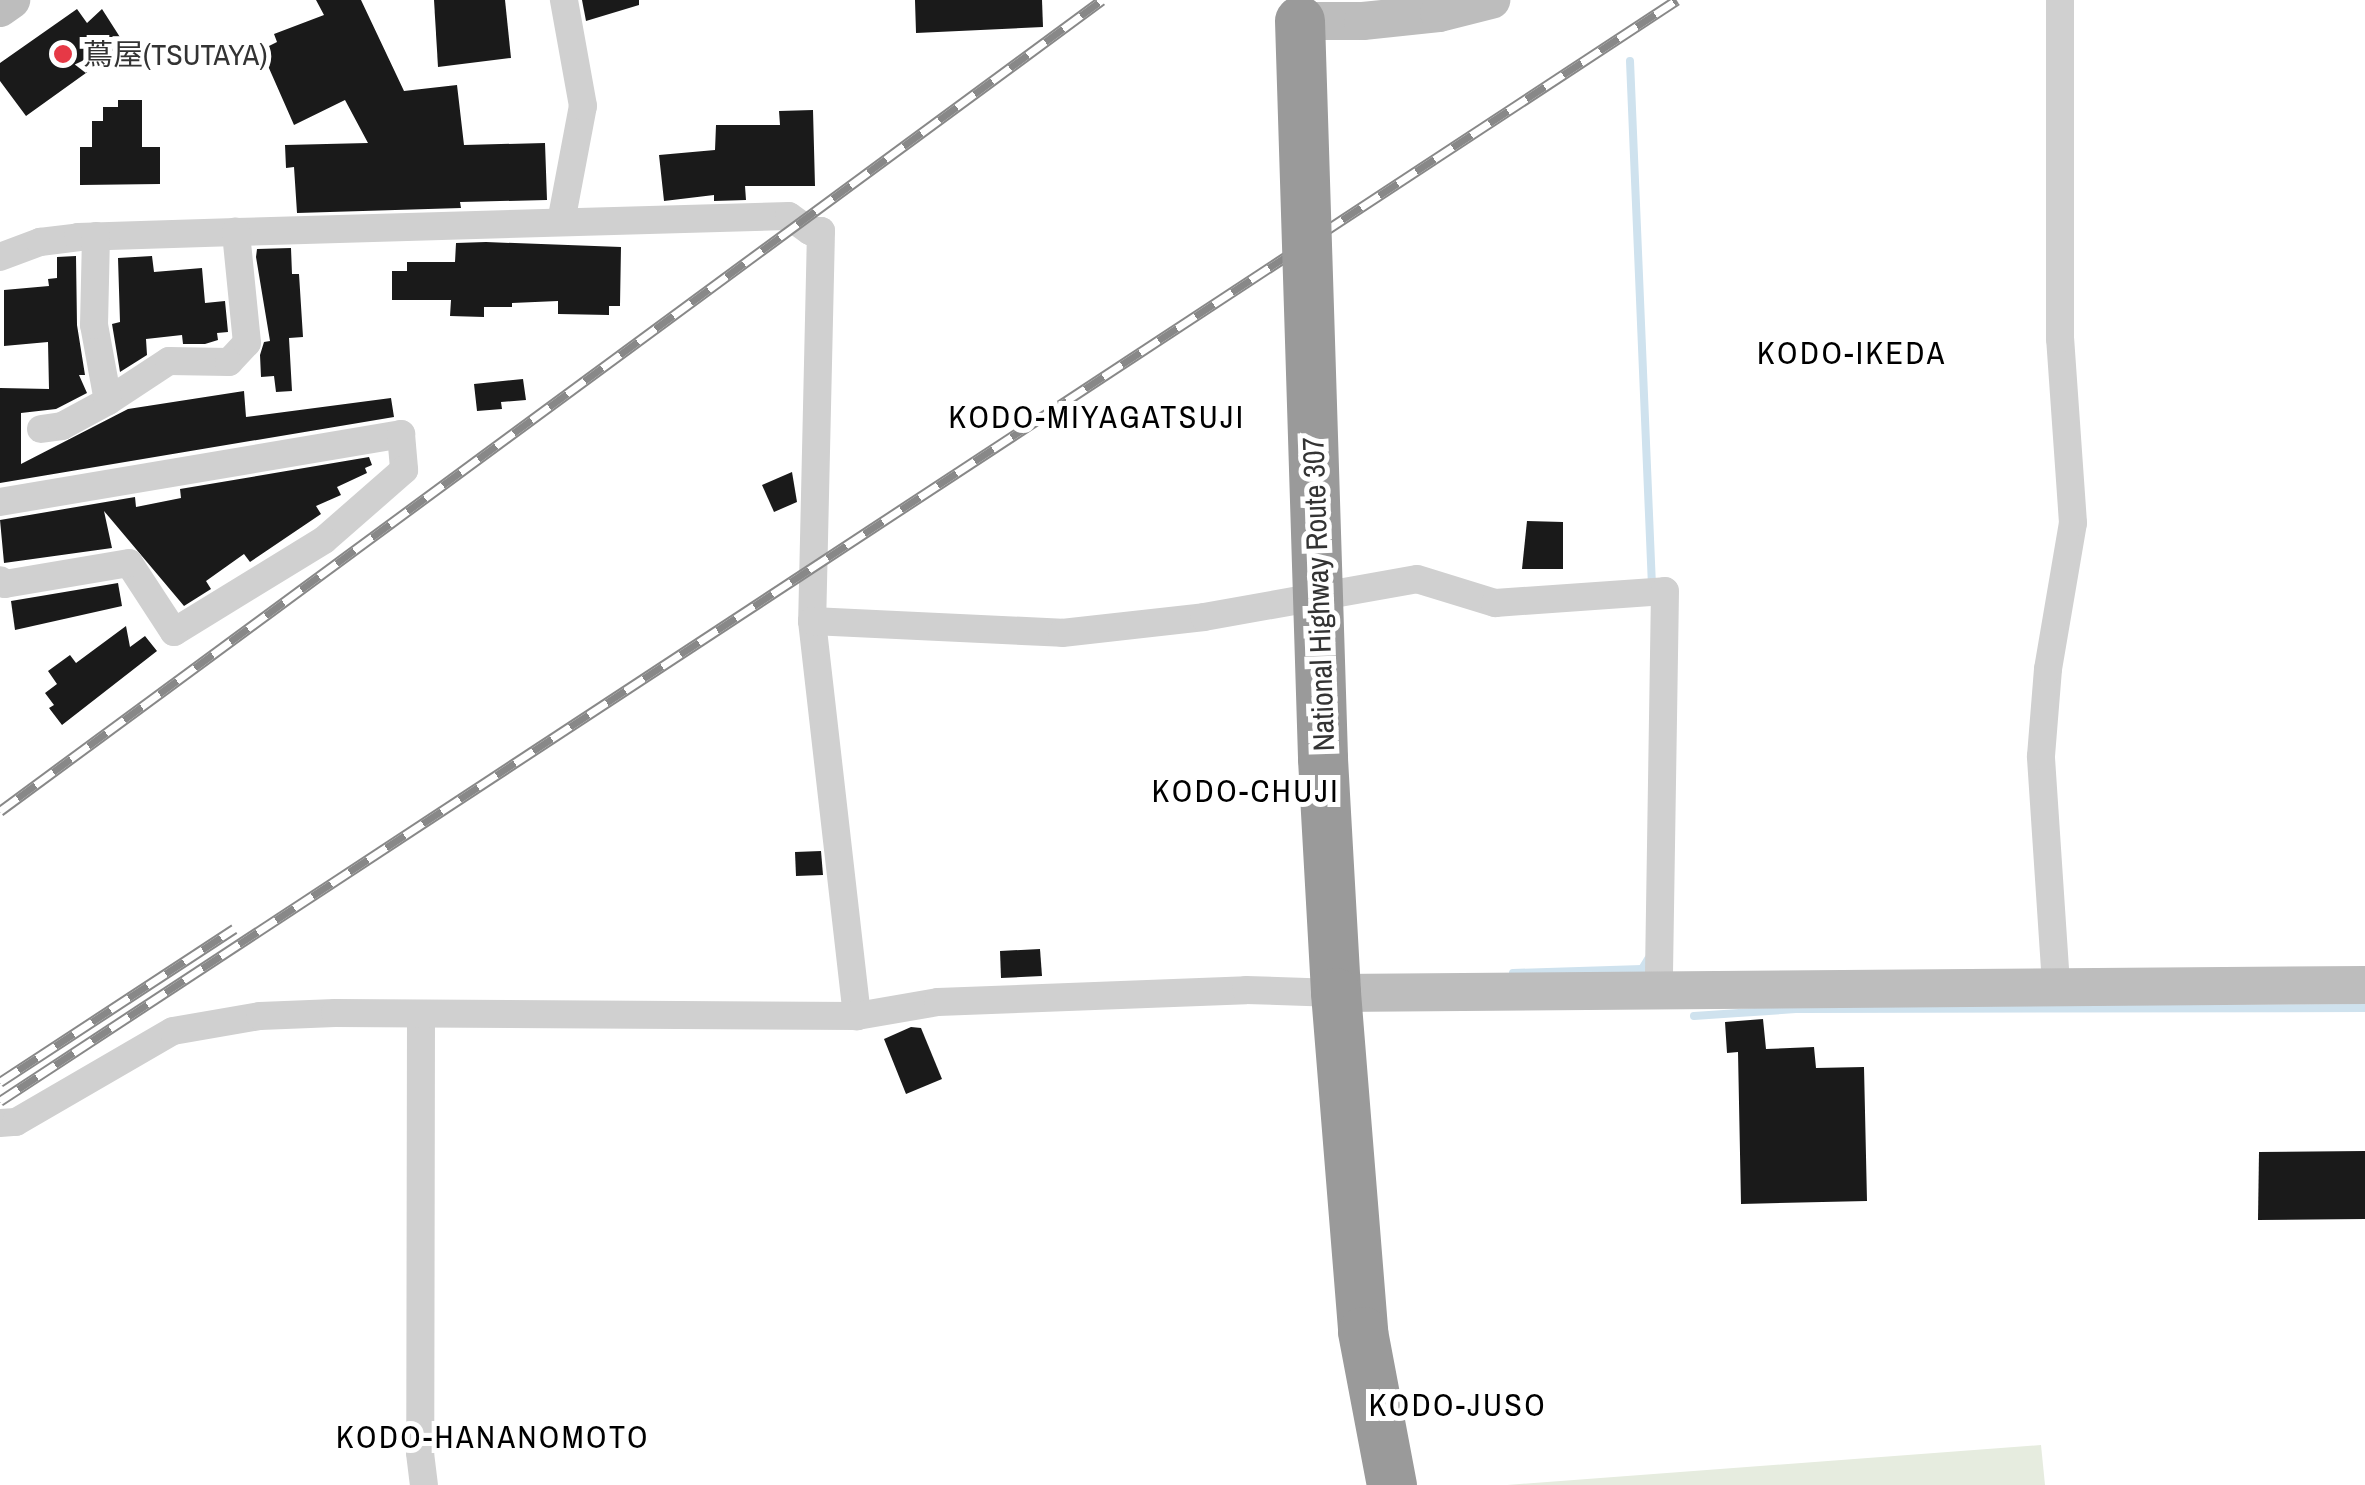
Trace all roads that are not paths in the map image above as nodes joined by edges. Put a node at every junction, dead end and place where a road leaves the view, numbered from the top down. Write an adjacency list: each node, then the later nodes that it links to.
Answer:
1 (11, 0): 5 (street)
2 (564, 0): 7 (street)
3 (1491, 0): 6 (street)
4 (2060, 0): 16 (street)
5 (0, 8)
6 (1300, 10): 19 (highway, National Highway Route 307, bridge)
7 (561, 222): 8 (street); 15 (street)
8 (236, 232): 9 (street); 11 (street)
9 (96, 236): 10 (street); 11 (street)
10 (0, 257)
11 (108, 401): 12 (street)
12 (41, 429)
13 (0, 502): 14 (street)
14 (0, 580)
15 (812, 621): 18 (street); 21 (street)
16 (2056, 984): 17 (street); 18 (street)
17 (2365, 984)
18 (1659, 991): 19 (street)
19 (1336, 993): 21 (street); 24 (highway, National Highway Route 307)
20 (421, 1014): 21 (street); 22 (street); 23 (street)
21 (858, 1016)
22 (0, 1123)
23 (424, 1485)
24 (1392, 1485)

